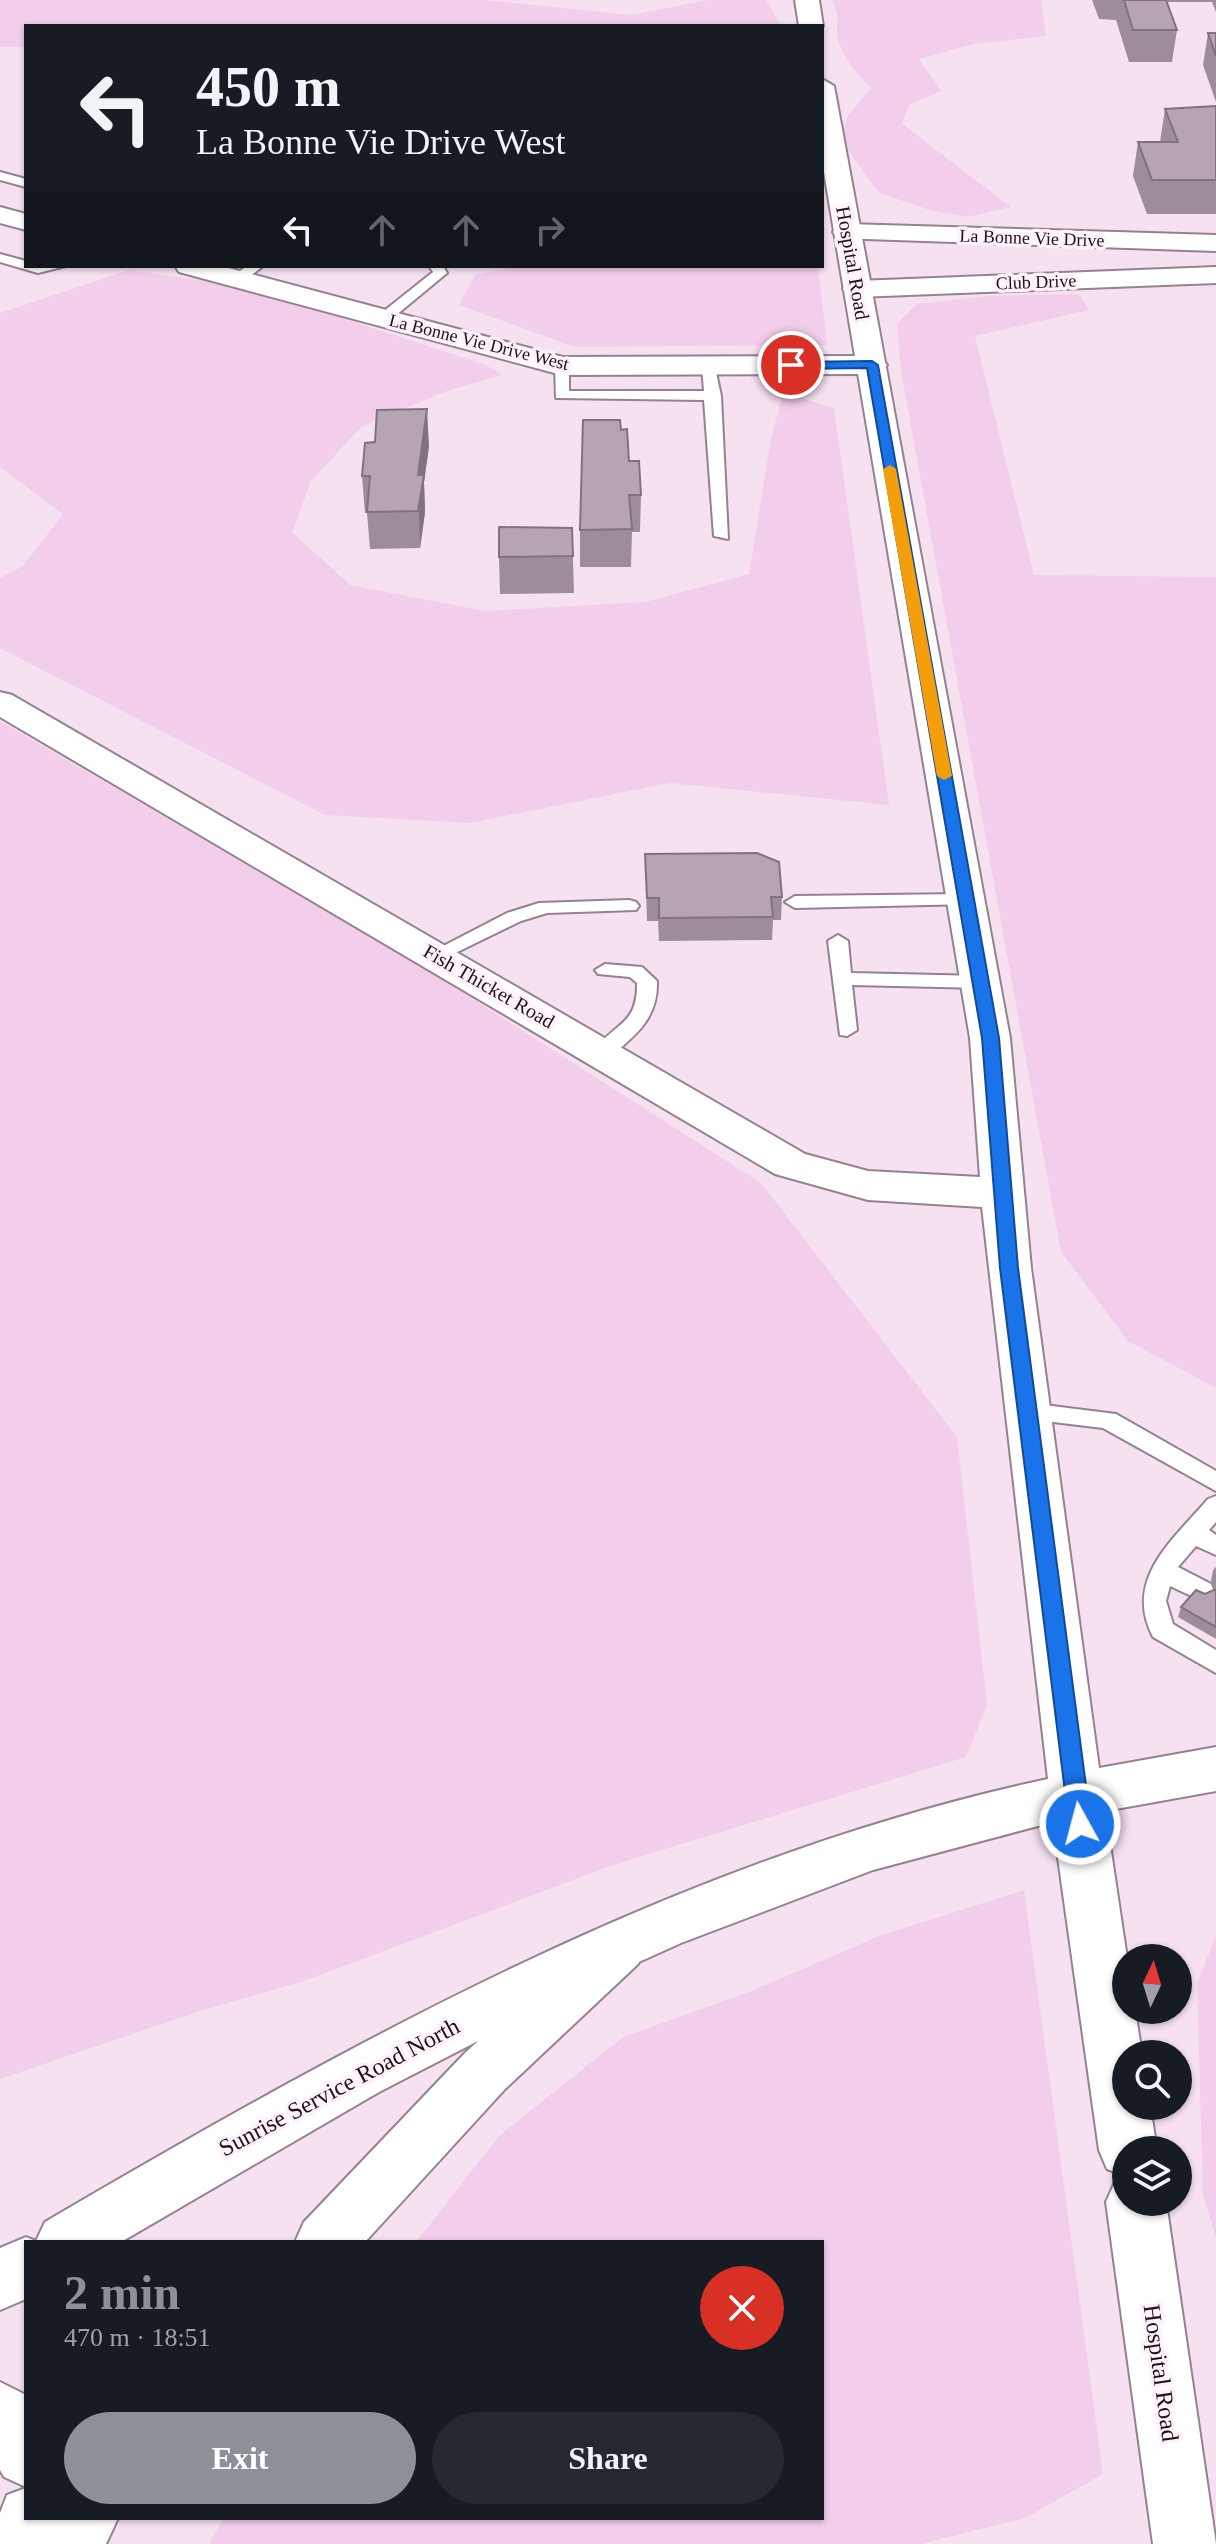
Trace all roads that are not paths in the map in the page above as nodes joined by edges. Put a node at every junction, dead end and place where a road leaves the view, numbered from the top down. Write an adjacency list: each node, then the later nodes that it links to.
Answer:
1 (807, 0): 2 (main road)
2 (811, 24)
3 (824, 98): 8 (main road, Hospital Road)
4 (0, 176): 5 (lane)
5 (24, 182)
6 (0, 215): 7 (main road)
7 (24, 221)
8 (847, 232): 9 (main road, La Bonne Vie Drive); 16 (main road, Hospital Road)
9 (1216, 243)
10 (0, 258): 11 (lane)
11 (24, 265)
12 (208, 268): 14 (main road, La Bonne Vie Drive West)
13 (437, 268): 17 (lane)
14 (247, 272): 17 (main road, La Bonne Vie Drive West)
15 (1216, 275): 16 (main road, Club Drive)
16 (857, 289): 18 (main road, Hospital Road)
17 (384, 318): 19 (main road, La Bonne Vie Drive West)
18 (872, 365): 20 (main road, La Bonne Vie Drive West); 24 (main road, Hospital Road)
19 (562, 366): 20 (main road, La Bonne Vie Drive West); 21 (lane)
20 (709, 366): 21 (lane)
21 (714, 396): 22 (lane)
22 (722, 536)
23 (0, 702): 28 (main road, Fish Thicket Road)
24 (966, 900): 25 (lane); 31 (main road, Hospital Road)
25 (795, 902)
26 (629, 906): 28 (lane)
27 (838, 941): 30 (lane)
28 (436, 955): 33 (main road, Fish Thicket Road)
29 (605, 970): 33 (lane)
30 (841, 979): 31 (lane); 32 (lane)
31 (982, 982): 34 (main road, Hospital Road)
32 (847, 1030)
33 (603, 1052): 34 (main road, Fish Thicket Road)
34 (1002, 1192): 35 (main road, Hospital Road)
35 (1028, 1412): 36 (lane); 44 (main road, Hospital Road)
36 (1216, 1482)
37 (1216, 1505): 38 (lane)
38 (1193, 1533): 39 (lane); 40 (lane)
39 (1216, 1546)
40 (1162, 1570): 41 (lane); 42 (lane)
41 (1202, 1591)
42 (1216, 1663)
43 (1216, 1769): 44 (main road, Sunrise Service Road North)
44 (1077, 1796): 45 (main road, Sunrise Service Road North); 46 (main road, Hospital Road)
45 (619, 1947): 48 (main road, Sunrise Service Road North); 49 (main road)
46 (1126, 2136)
47 (1138, 2216): 58 (main road, Hospital Road)
48 (69, 2240)
49 (327, 2240)
50 (24, 2267): 51 (main road)
51 (0, 2281)
52 (0, 2413): 53 (main road)
53 (24, 2451)
54 (30, 2520): 56 (main road)
55 (84, 2520): 57 (main road)
56 (26, 2544)
57 (61, 2544)
58 (1185, 2544)

